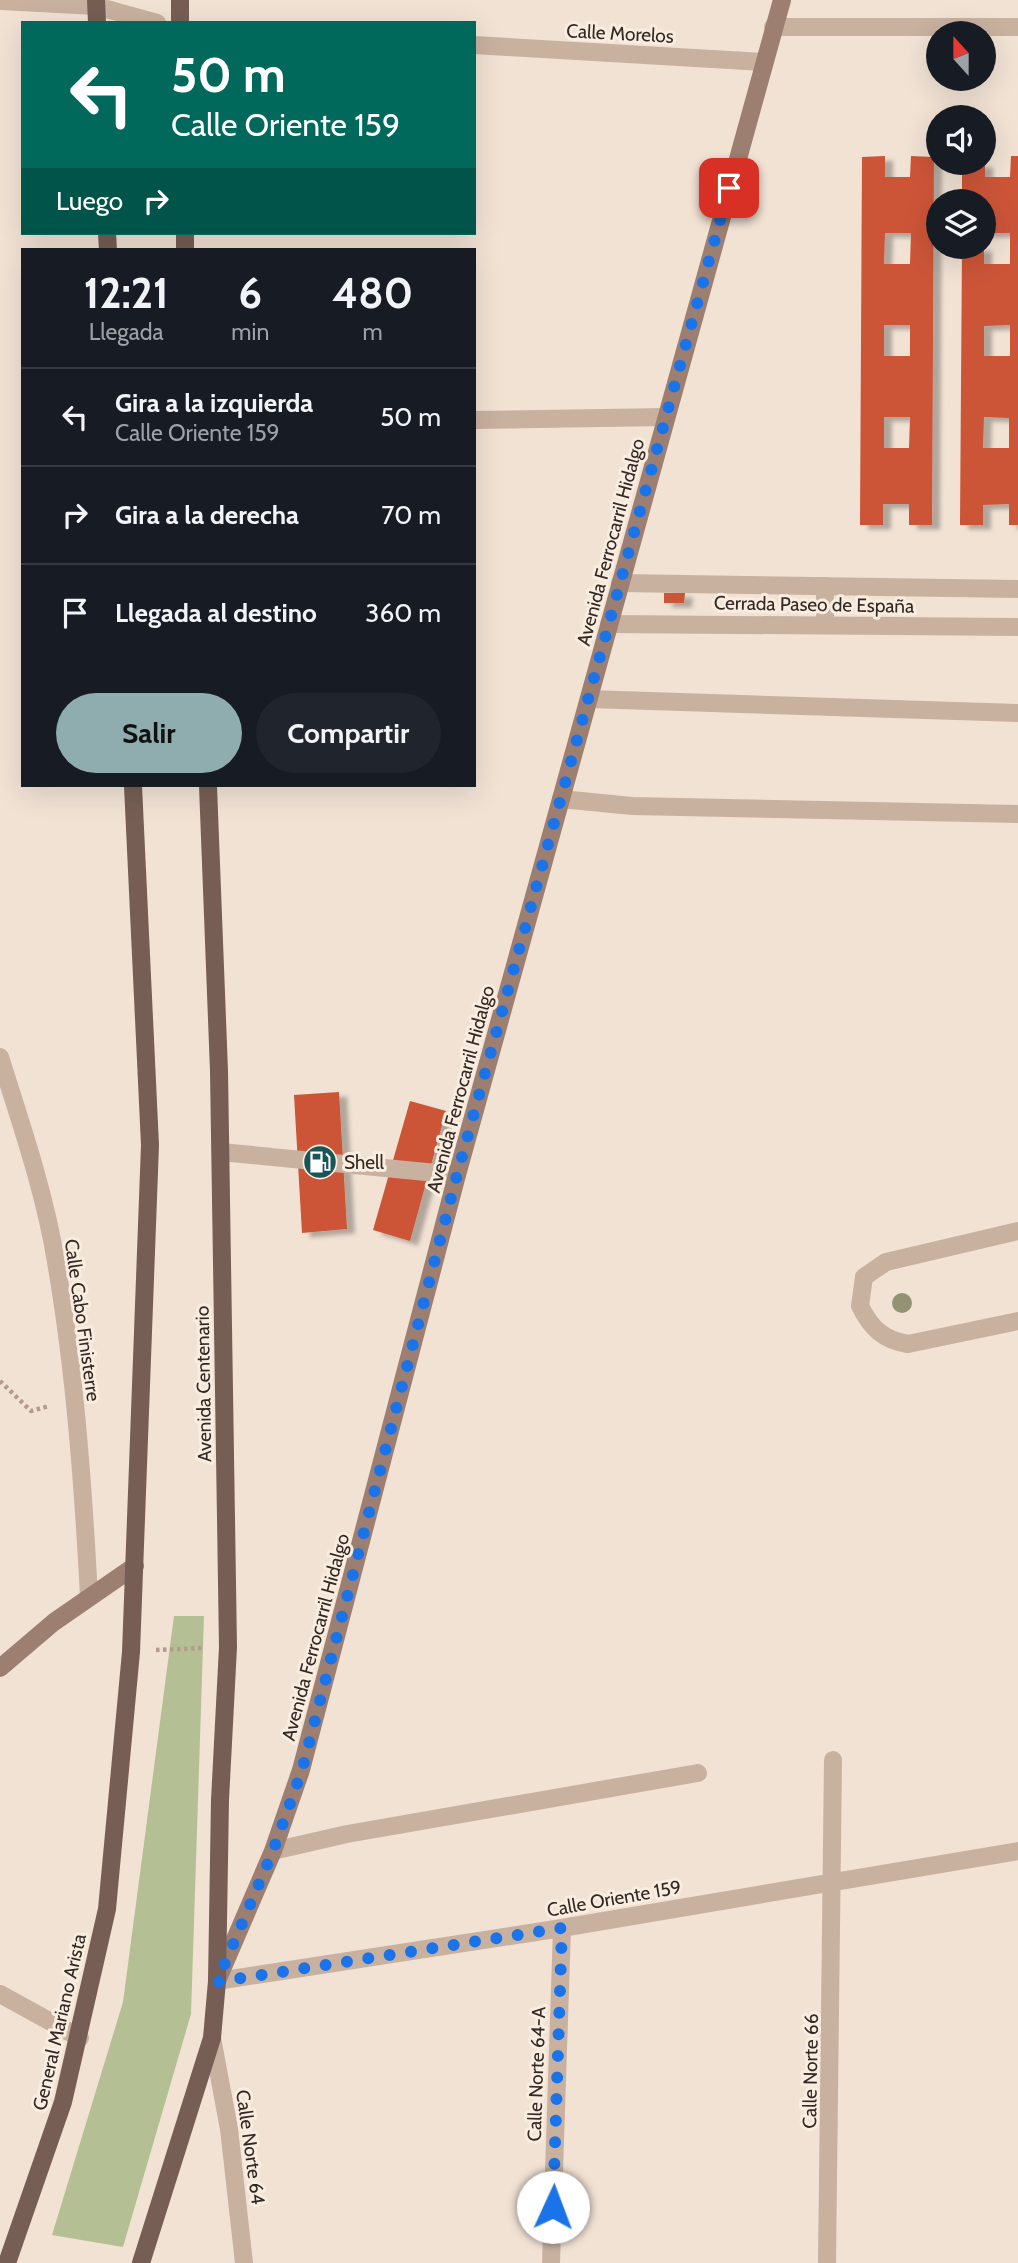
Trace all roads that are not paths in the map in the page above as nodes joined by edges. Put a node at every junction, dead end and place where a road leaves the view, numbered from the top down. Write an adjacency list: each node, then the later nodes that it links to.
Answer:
1 (180, 0): 6 (main road)
2 (782, 0): 7 (street, Avenida Ferrocarril Hidalgo)
3 (0, 1): 4 (street)
4 (96, 10): 5 (street)
5 (148, 21)
6 (180, 21)
7 (773, 27): 8 (street); 10 (street, Avenida Ferrocarril Hidalgo)
8 (1018, 27)
9 (476, 46): 10 (street, Calle Morelos)
10 (763, 62): 11 (street, Avenida Ferrocarril Hidalgo)
11 (666, 416): 12 (street); 13 (street, Avenida Ferrocarril Hidalgo)
12 (476, 420)
13 (620, 583): 14 (street, Cerrada Paseo de España); 16 (street, Avenida Ferrocarril Hidalgo)
14 (825, 586): 15 (street, Cerrada Paseo de España); 17 (street)
15 (1018, 589)
16 (609, 624): 17 (street, Cerrada Paseo de España); 19 (street, Avenida Ferrocarril Hidalgo)
17 (825, 625): 18 (street, Cerrada Paseo de España)
18 (1018, 627)
19 (589, 698): 20 (street); 23 (street, Avenida Ferrocarril Hidalgo)
20 (1018, 713)
21 (133, 787): 30 (main road)
22 (208, 787): 26 (main road, Avenida Centenario)
23 (561, 799): 24 (street); 27 (street, Avenida Ferrocarril Hidalgo)
24 (1018, 814)
25 (0, 1057): 31 (street, Calle Cabo Finisterre)
26 (221, 1152): 27 (street); 39 (main road, Avenida Centenario)
27 (457, 1175): 35 (street, Avenida Ferrocarril Hidalgo)
28 (1018, 1231): 29 (street)
29 (1018, 1321)
30 (135, 1566): 31 (street); 41 (main road, General Mariano Arista)
31 (89, 1596): 32 (street)
32 (0, 1668)
33 (833, 1760): 37 (street, Calle Norte 66)
34 (698, 1773): 35 (street)
35 (273, 1851): 39 (street, Avenida Ferrocarril Hidalgo)
36 (1018, 1851): 37 (street, Calle Oriente 159)
37 (834, 1881): 38 (street, Calle Oriente 159); 47 (street, Calle Norte 66)
38 (562, 1928): 39 (street, Calle Oriente 159); 46 (street, Calle Norte 64-A)
39 (217, 1982): 42 (main road, Avenida Ferrocarril Hidalgo)
40 (0, 1994): 41 (street)
41 (80, 2038): 43 (main road, General Mariano Arista)
42 (212, 2038): 44 (main road, Avenida Ferrocarril Hidalgo); 45 (street, Calle Norte 64)
43 (7, 2263)
44 (141, 2263)
45 (244, 2263)
46 (551, 2263)
47 (827, 2263)

